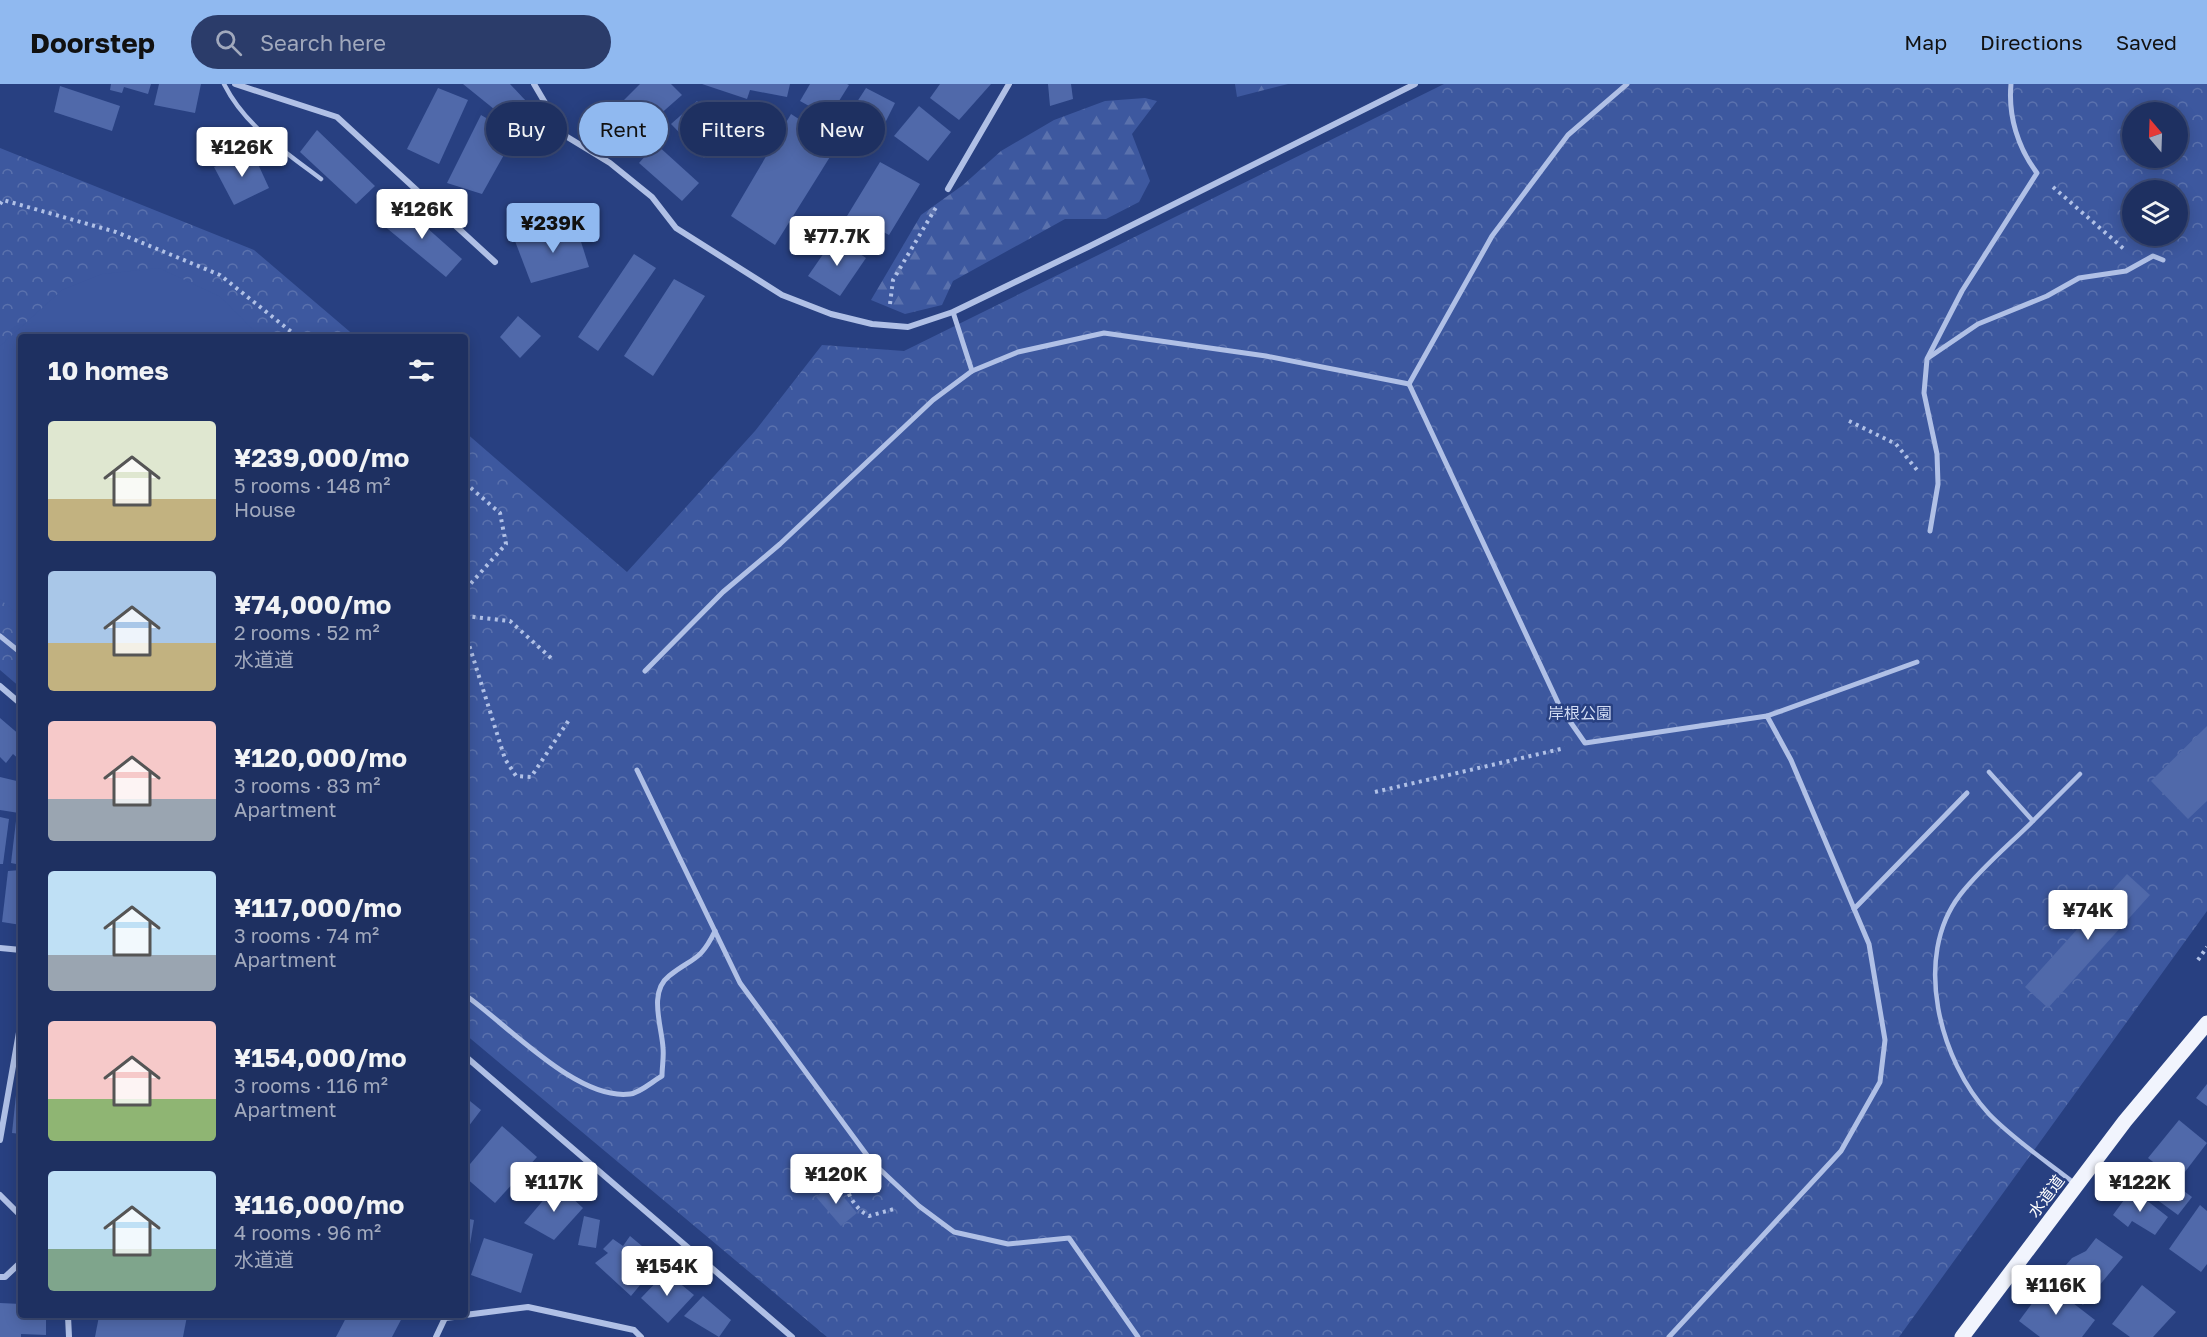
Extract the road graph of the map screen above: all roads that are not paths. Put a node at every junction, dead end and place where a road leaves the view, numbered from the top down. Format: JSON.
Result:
{"nodes":[{"id":1,"x":224,"y":84,"type":"edge"},
{"id":2,"x":235,"y":84,"type":"edge"},
{"id":3,"x":534,"y":84,"type":"edge"},
{"id":4,"x":1009,"y":84,"type":"edge"},
{"id":5,"x":1415,"y":84,"type":"edge"},
{"id":6,"x":1627,"y":84,"type":"edge"},
{"id":7,"x":2012,"y":84,"type":"edge"},
{"id":8,"x":321,"y":179,"type":"dead end"},
{"id":9,"x":948,"y":189,"type":"road end"},
{"id":10,"x":2163,"y":260,"type":"dead end"},
{"id":11,"x":495,"y":262,"type":"dead end"},
{"id":12,"x":953,"y":312,"type":"junction"},
{"id":13,"x":1927,"y":359,"type":"junction"},
{"id":14,"x":972,"y":371,"type":"junction"},
{"id":15,"x":1409,"y":384,"type":"junction"},
{"id":16,"x":1930,"y":531,"type":"dead end"},
{"id":17,"x":0,"y":636,"type":"edge"},
{"id":18,"x":18,"y":651,"type":"edge"},
{"id":19,"x":1917,"y":662,"type":"dead end"},
{"id":20,"x":645,"y":670,"type":"dead end"},
{"id":21,"x":0,"y":686,"type":"edge"},
{"id":22,"x":18,"y":701,"type":"edge"},
{"id":23,"x":1767,"y":716,"type":"junction"},
{"id":24,"x":637,"y":770,"type":"dead end"},
{"id":25,"x":1989,"y":772,"type":"dead end"},
{"id":26,"x":2080,"y":774,"type":"dead end"},
{"id":27,"x":1967,"y":793,"type":"dead end"},
{"id":28,"x":2034,"y":821,"type":"junction"},
{"id":29,"x":1854,"y":909,"type":"junction"},
{"id":30,"x":715,"y":931,"type":"junction"},
{"id":31,"x":0,"y":948,"type":"edge"},
{"id":32,"x":18,"y":950,"type":"edge"},
{"id":33,"x":468,"y":997,"type":"edge"},
{"id":34,"x":2207,"y":1023,"type":"edge"},
{"id":35,"x":18,"y":1038,"type":"edge"},
{"id":36,"x":468,"y":1059,"type":"edge"},
{"id":37,"x":0,"y":1140,"type":"edge"},
{"id":38,"x":2076,"y":1185,"type":"junction"},
{"id":39,"x":0,"y":1195,"type":"edge"},
{"id":40,"x":18,"y":1213,"type":"edge"},
{"id":41,"x":18,"y":1265,"type":"edge"},
{"id":42,"x":0,"y":1277,"type":"edge"},
{"id":43,"x":468,"y":1314,"type":"edge"},
{"id":44,"x":68,"y":1318,"type":"edge"},
{"id":45,"x":444,"y":1318,"type":"edge"},
{"id":46,"x":69,"y":1337,"type":"edge"},
{"id":47,"x":436,"y":1337,"type":"edge"},
{"id":48,"x":642,"y":1337,"type":"edge"},
{"id":49,"x":792,"y":1337,"type":"edge"},
{"id":50,"x":1138,"y":1337,"type":"edge"},
{"id":51,"x":1669,"y":1337,"type":"edge"},
{"id":52,"x":1962,"y":1337,"type":"edge"}],
"edges":[{"from":1,"to":8,"type":"lane"},
{"from":2,"to":11,"type":"street"},
{"from":3,"to":12,"type":"street"},
{"from":4,"to":9,"type":"street"},
{"from":5,"to":12,"type":"street"},
{"from":6,"to":15,"type":"street"},
{"from":7,"to":13,"type":"street"},
{"from":10,"to":13,"type":"street"},
{"from":12,"to":14,"type":"street"},
{"from":13,"to":16,"type":"street"},
{"from":14,"to":15,"type":"street"},
{"from":14,"to":20,"type":"street"},
{"from":15,"to":23,"type":"street"},
{"from":17,"to":18,"type":"street"},
{"from":19,"to":23,"type":"street"},
{"from":21,"to":22,"type":"street"},
{"from":23,"to":29,"type":"street"},
{"from":24,"to":30,"type":"street"},
{"from":25,"to":28,"type":"lane"},
{"from":26,"to":28,"type":"lane"},
{"from":27,"to":29,"type":"street"},
{"from":28,"to":38,"type":"lane"},
{"from":29,"to":51,"type":"street"},
{"from":30,"to":33,"type":"street"},
{"from":30,"to":50,"type":"street"},
{"from":31,"to":32,"type":"street"},
{"from":34,"to":38,"type":"main road","name":"水道道"},
{"from":35,"to":37,"type":"street"},
{"from":36,"to":49,"type":"street"},
{"from":38,"to":52,"type":"main road","name":"水道道"},
{"from":39,"to":40,"type":"street"},
{"from":41,"to":42,"type":"street"},
{"from":43,"to":48,"type":"street"},
{"from":44,"to":46,"type":"street"},
{"from":45,"to":47,"type":"street"}]}
